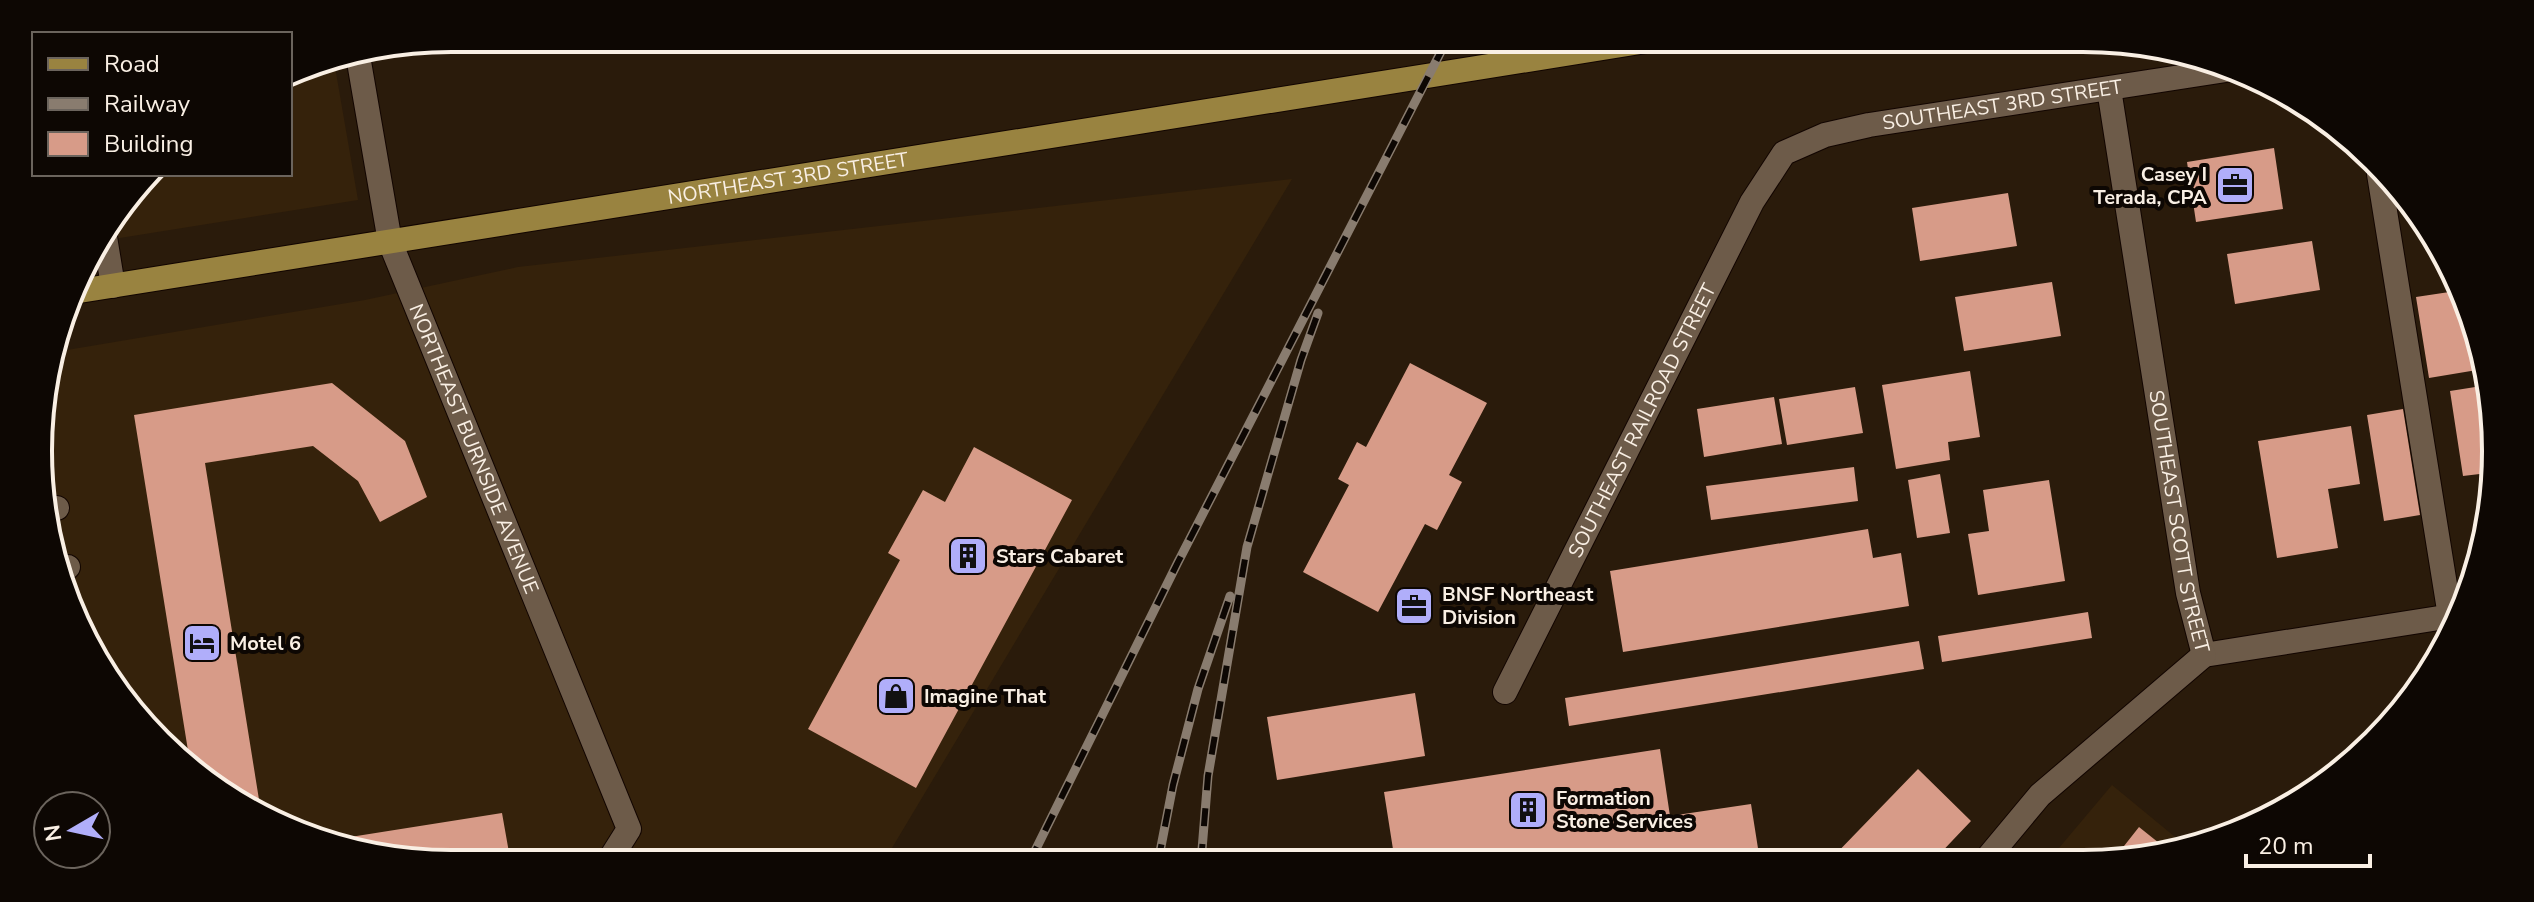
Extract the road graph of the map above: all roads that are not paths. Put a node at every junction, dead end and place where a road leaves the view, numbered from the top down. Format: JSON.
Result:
{"nodes":[{"id":1,"x":1574,"y":52,"type":"edge"},
{"id":2,"x":359,"y":63,"type":"edge"},
{"id":3,"x":2210,"y":73,"type":"edge"},
{"id":4,"x":2109,"y":89,"type":"junction"},
{"id":5,"x":1784,"y":153,"type":"joint"},
{"id":6,"x":2381,"y":186,"type":"edge"},
{"id":7,"x":390,"y":242,"type":"junction"},
{"id":8,"x":107,"y":248,"type":"edge"},
{"id":9,"x":113,"y":286,"type":"junction"},
{"id":10,"x":86,"y":290,"type":"edge"},
{"id":11,"x":2452,"y":604,"type":"edge"},
{"id":12,"x":2446,"y":617,"type":"edge"},
{"id":13,"x":2204,"y":655,"type":"junction"},
{"id":14,"x":1505,"y":692,"type":"dead end"},
{"id":15,"x":616,"y":850,"type":"edge"},
{"id":16,"x":1994,"y":850,"type":"edge"}],
"edges":[{"from":1,"to":7,"type":"main road","name":"NORTHEAST 3RD STREET"},
{"from":2,"to":7,"type":"street","name":"NORTHEAST BURNSIDE AVENUE"},
{"from":3,"to":4,"type":"street","name":"SOUTHEAST 3RD STREET"},
{"from":4,"to":5,"type":"street","name":"SOUTHEAST 3RD STREET"},
{"from":4,"to":13,"type":"street","name":"SOUTHEAST SCOTT STREET"},
{"from":5,"to":14,"type":"street","name":"SOUTHEAST RAILROAD STREET"},
{"from":6,"to":11,"type":"street"},
{"from":7,"to":9,"type":"main road","name":"NORTHEAST 3RD STREET"},
{"from":7,"to":15,"type":"street","name":"NORTHEAST BURNSIDE AVENUE"},
{"from":8,"to":9,"type":"street"},
{"from":9,"to":10,"type":"main road","name":"NORTHEAST 3RD STREET"},
{"from":12,"to":13,"type":"street"},
{"from":13,"to":16,"type":"street","name":"SOUTHEAST SCOTT STREET"}]}
